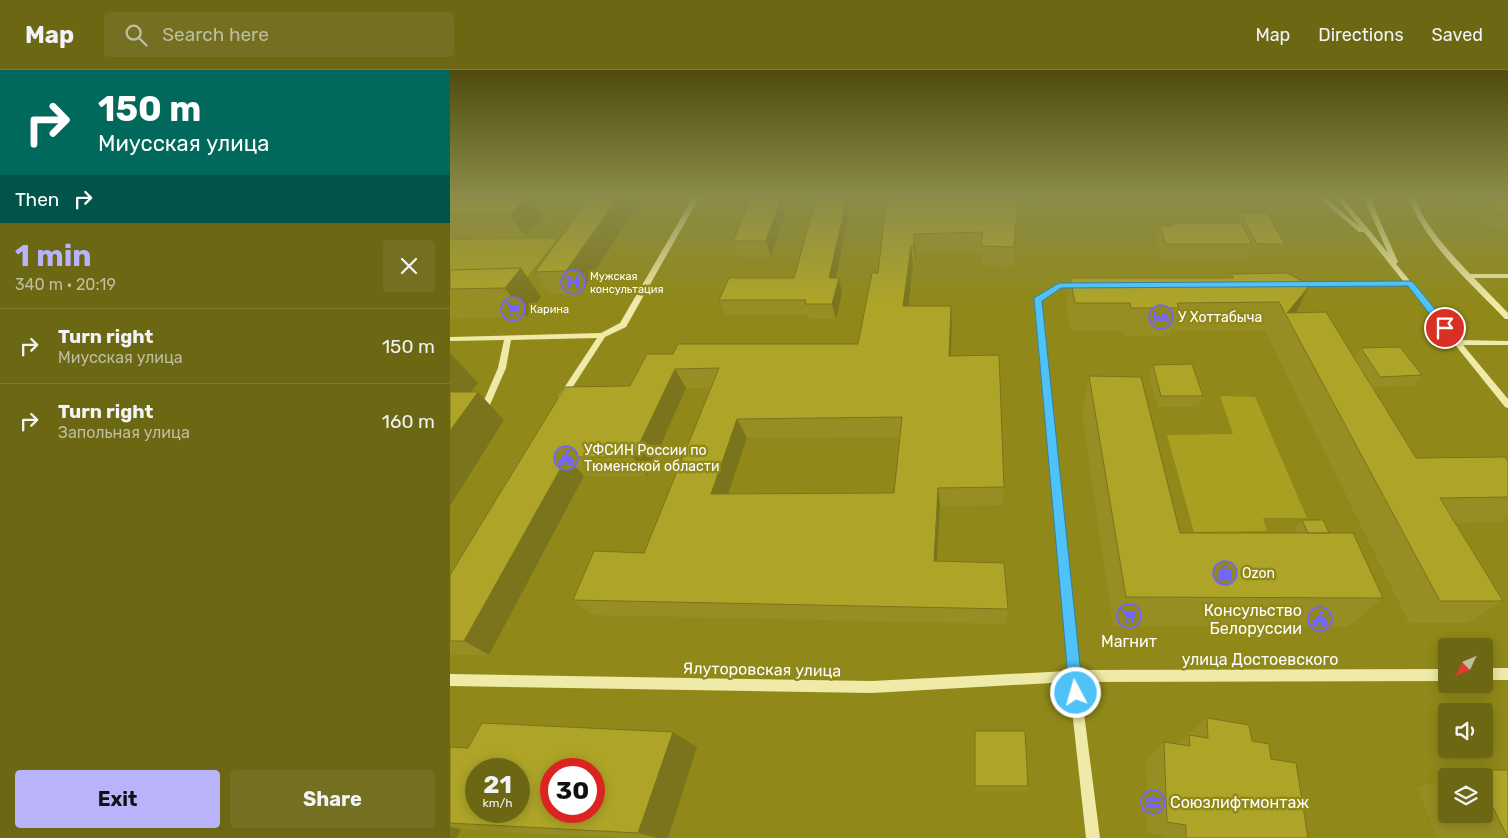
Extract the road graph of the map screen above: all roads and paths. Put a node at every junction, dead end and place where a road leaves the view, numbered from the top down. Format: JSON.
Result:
{"nodes":[{"id":1,"x":676,"y":232,"type":"edge"},
{"id":2,"x":1362,"y":232,"type":"edge"},
{"id":3,"x":1367,"y":232,"type":"edge"},
{"id":4,"x":1383,"y":232,"type":"edge"},
{"id":5,"x":1432,"y":232,"type":"edge"},
{"id":6,"x":1378,"y":245,"type":"junction"},
{"id":7,"x":1398,"y":269,"type":"junction"},
{"id":8,"x":1470,"y":276,"type":"junction"},
{"id":9,"x":1508,"y":276,"type":"edge"},
{"id":10,"x":1290,"y":284,"type":"edge"},
{"id":11,"x":1410,"y":284,"type":"junction"},
{"id":12,"x":1088,"y":285,"type":"edge"},
{"id":13,"x":1508,"y":317,"type":"edge"},
{"id":14,"x":602,"y":335,"type":"junction"},
{"id":15,"x":508,"y":337,"type":"junction"},
{"id":16,"x":450,"y":339,"type":"edge"},
{"id":17,"x":1456,"y":342,"type":"junction"},
{"id":18,"x":1508,"y":343,"type":"edge"},
{"id":19,"x":560,"y":402,"type":"edge"},
{"id":20,"x":1508,"y":405,"type":"edge"},
{"id":21,"x":468,"y":413,"type":"edge"},
{"id":22,"x":1493,"y":674,"type":"edge"},
{"id":23,"x":1508,"y":674,"type":"edge"},
{"id":24,"x":1438,"y":675,"type":"edge"},
{"id":25,"x":1074,"y":676,"type":"junction"},
{"id":26,"x":450,"y":680,"type":"edge"},
{"id":27,"x":1093,"y":838,"type":"edge"}],
"edges":[{"from":1,"to":14,"type":"street"},
{"from":2,"to":6,"type":"street"},
{"from":3,"to":6,"type":"street"},
{"from":4,"to":7,"type":"street"},
{"from":5,"to":8,"type":"street"},
{"from":6,"to":7,"type":"street"},
{"from":7,"to":11,"type":"street"},
{"from":8,"to":9,"type":"street"},
{"from":8,"to":13,"type":"street"},
{"from":10,"to":11,"type":"street"},
{"from":11,"to":17,"type":"street"},
{"from":12,"to":25,"type":"street"},
{"from":14,"to":15,"type":"street"},
{"from":14,"to":19,"type":"street"},
{"from":15,"to":16,"type":"street"},
{"from":15,"to":21,"type":"street"},
{"from":17,"to":18,"type":"street"},
{"from":17,"to":20,"type":"street"},
{"from":22,"to":23,"type":"street"},
{"from":24,"to":25,"type":"street","name":"улица Достоевского"},
{"from":25,"to":26,"type":"street","name":"Ялуторовская улица"},
{"from":25,"to":27,"type":"street"}]}
